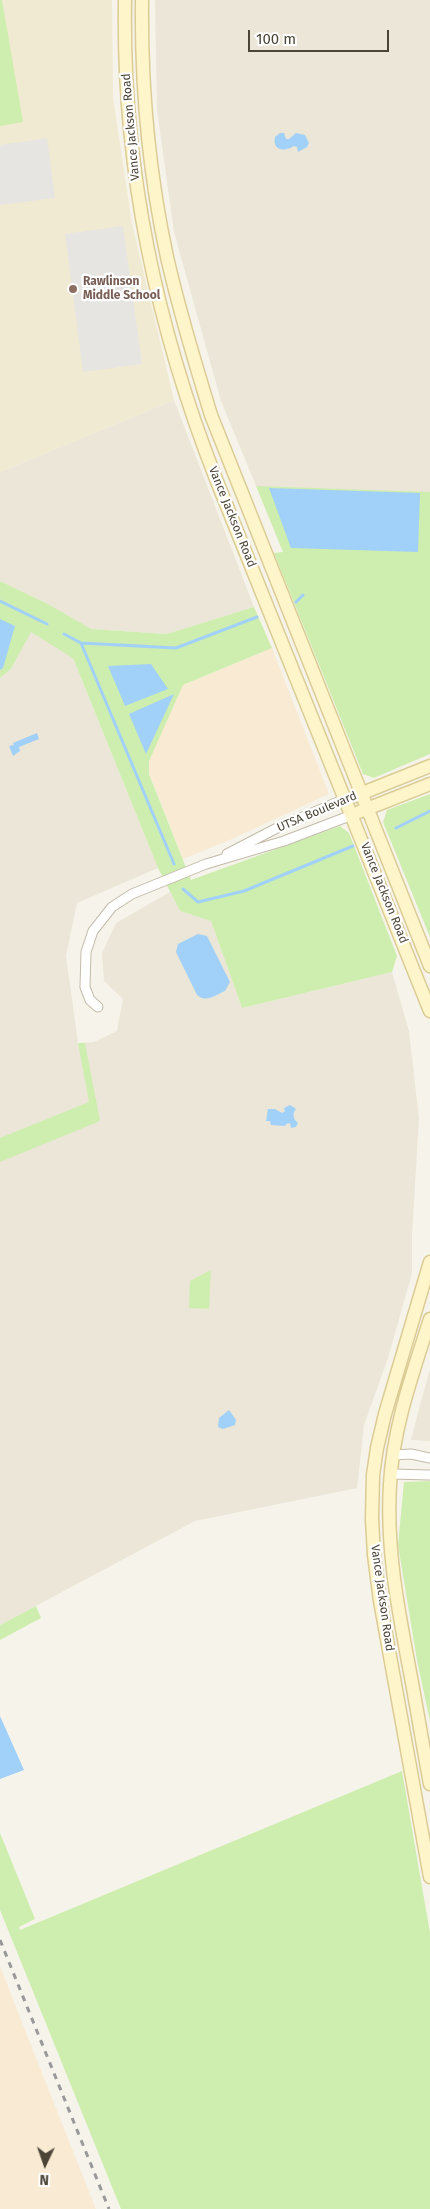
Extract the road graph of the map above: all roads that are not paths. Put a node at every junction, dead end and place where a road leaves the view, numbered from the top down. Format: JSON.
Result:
{"nodes":[{"id":1,"x":125,"y":0,"type":"edge"},
{"id":2,"x":142,"y":0,"type":"edge"},
{"id":3,"x":430,"y":766,"type":"edge"},
{"id":4,"x":430,"y":784,"type":"edge"},
{"id":5,"x":361,"y":793,"type":"junction"},
{"id":6,"x":345,"y":799,"type":"junction"},
{"id":7,"x":367,"y":809,"type":"junction"},
{"id":8,"x":352,"y":815,"type":"junction"},
{"id":9,"x":206,"y":864,"type":"junction"},
{"id":10,"x":430,"y":966,"type":"edge"},
{"id":11,"x":98,"y":1008,"type":"dead end"},
{"id":12,"x":430,"y":1011,"type":"edge"},
{"id":13,"x":430,"y":1262,"type":"edge"},
{"id":14,"x":430,"y":1318,"type":"edge"},
{"id":15,"x":393,"y":1455,"type":"junction"},
{"id":16,"x":430,"y":1458,"type":"edge"},
{"id":17,"x":391,"y":1474,"type":"junction"},
{"id":18,"x":429,"y":1475,"type":"edge"},
{"id":19,"x":430,"y":1784,"type":"edge"},
{"id":20,"x":430,"y":1877,"type":"edge"}],
"edges":[{"from":1,"to":6,"type":"main road","name":"Vance Jackson Road"},
{"from":2,"to":5,"type":"main road","name":"Vance Jackson Road"},
{"from":3,"to":5,"type":"main road","name":"UTSA Boulevard"},
{"from":4,"to":7,"type":"main road","name":"UTSA Boulevard"},
{"from":5,"to":6,"type":"main road","name":"UTSA Boulevard"},
{"from":5,"to":7,"type":"main road","name":"Vance Jackson Road"},
{"from":6,"to":8,"type":"main road","name":"Vance Jackson Road"},
{"from":6,"to":9,"type":"street","name":"UTSA Boulevard"},
{"from":7,"to":8,"type":"main road","name":"UTSA Boulevard"},
{"from":7,"to":10,"type":"main road","name":"Vance Jackson Road"},
{"from":8,"to":9,"type":"street","name":"UTSA Boulevard"},
{"from":8,"to":12,"type":"main road","name":"Vance Jackson Road"},
{"from":9,"to":11,"type":"street","name":"UTSA Boulevard"},
{"from":13,"to":20,"type":"main road","name":"Vance Jackson Road"},
{"from":14,"to":15,"type":"main road","name":"Vance Jackson Road"},
{"from":15,"to":16,"type":"street"},
{"from":15,"to":17,"type":"main road","name":"Vance Jackson Road"},
{"from":16,"to":18,"type":"street"},
{"from":17,"to":18,"type":"street"},
{"from":17,"to":19,"type":"main road","name":"Vance Jackson Road"}]}
